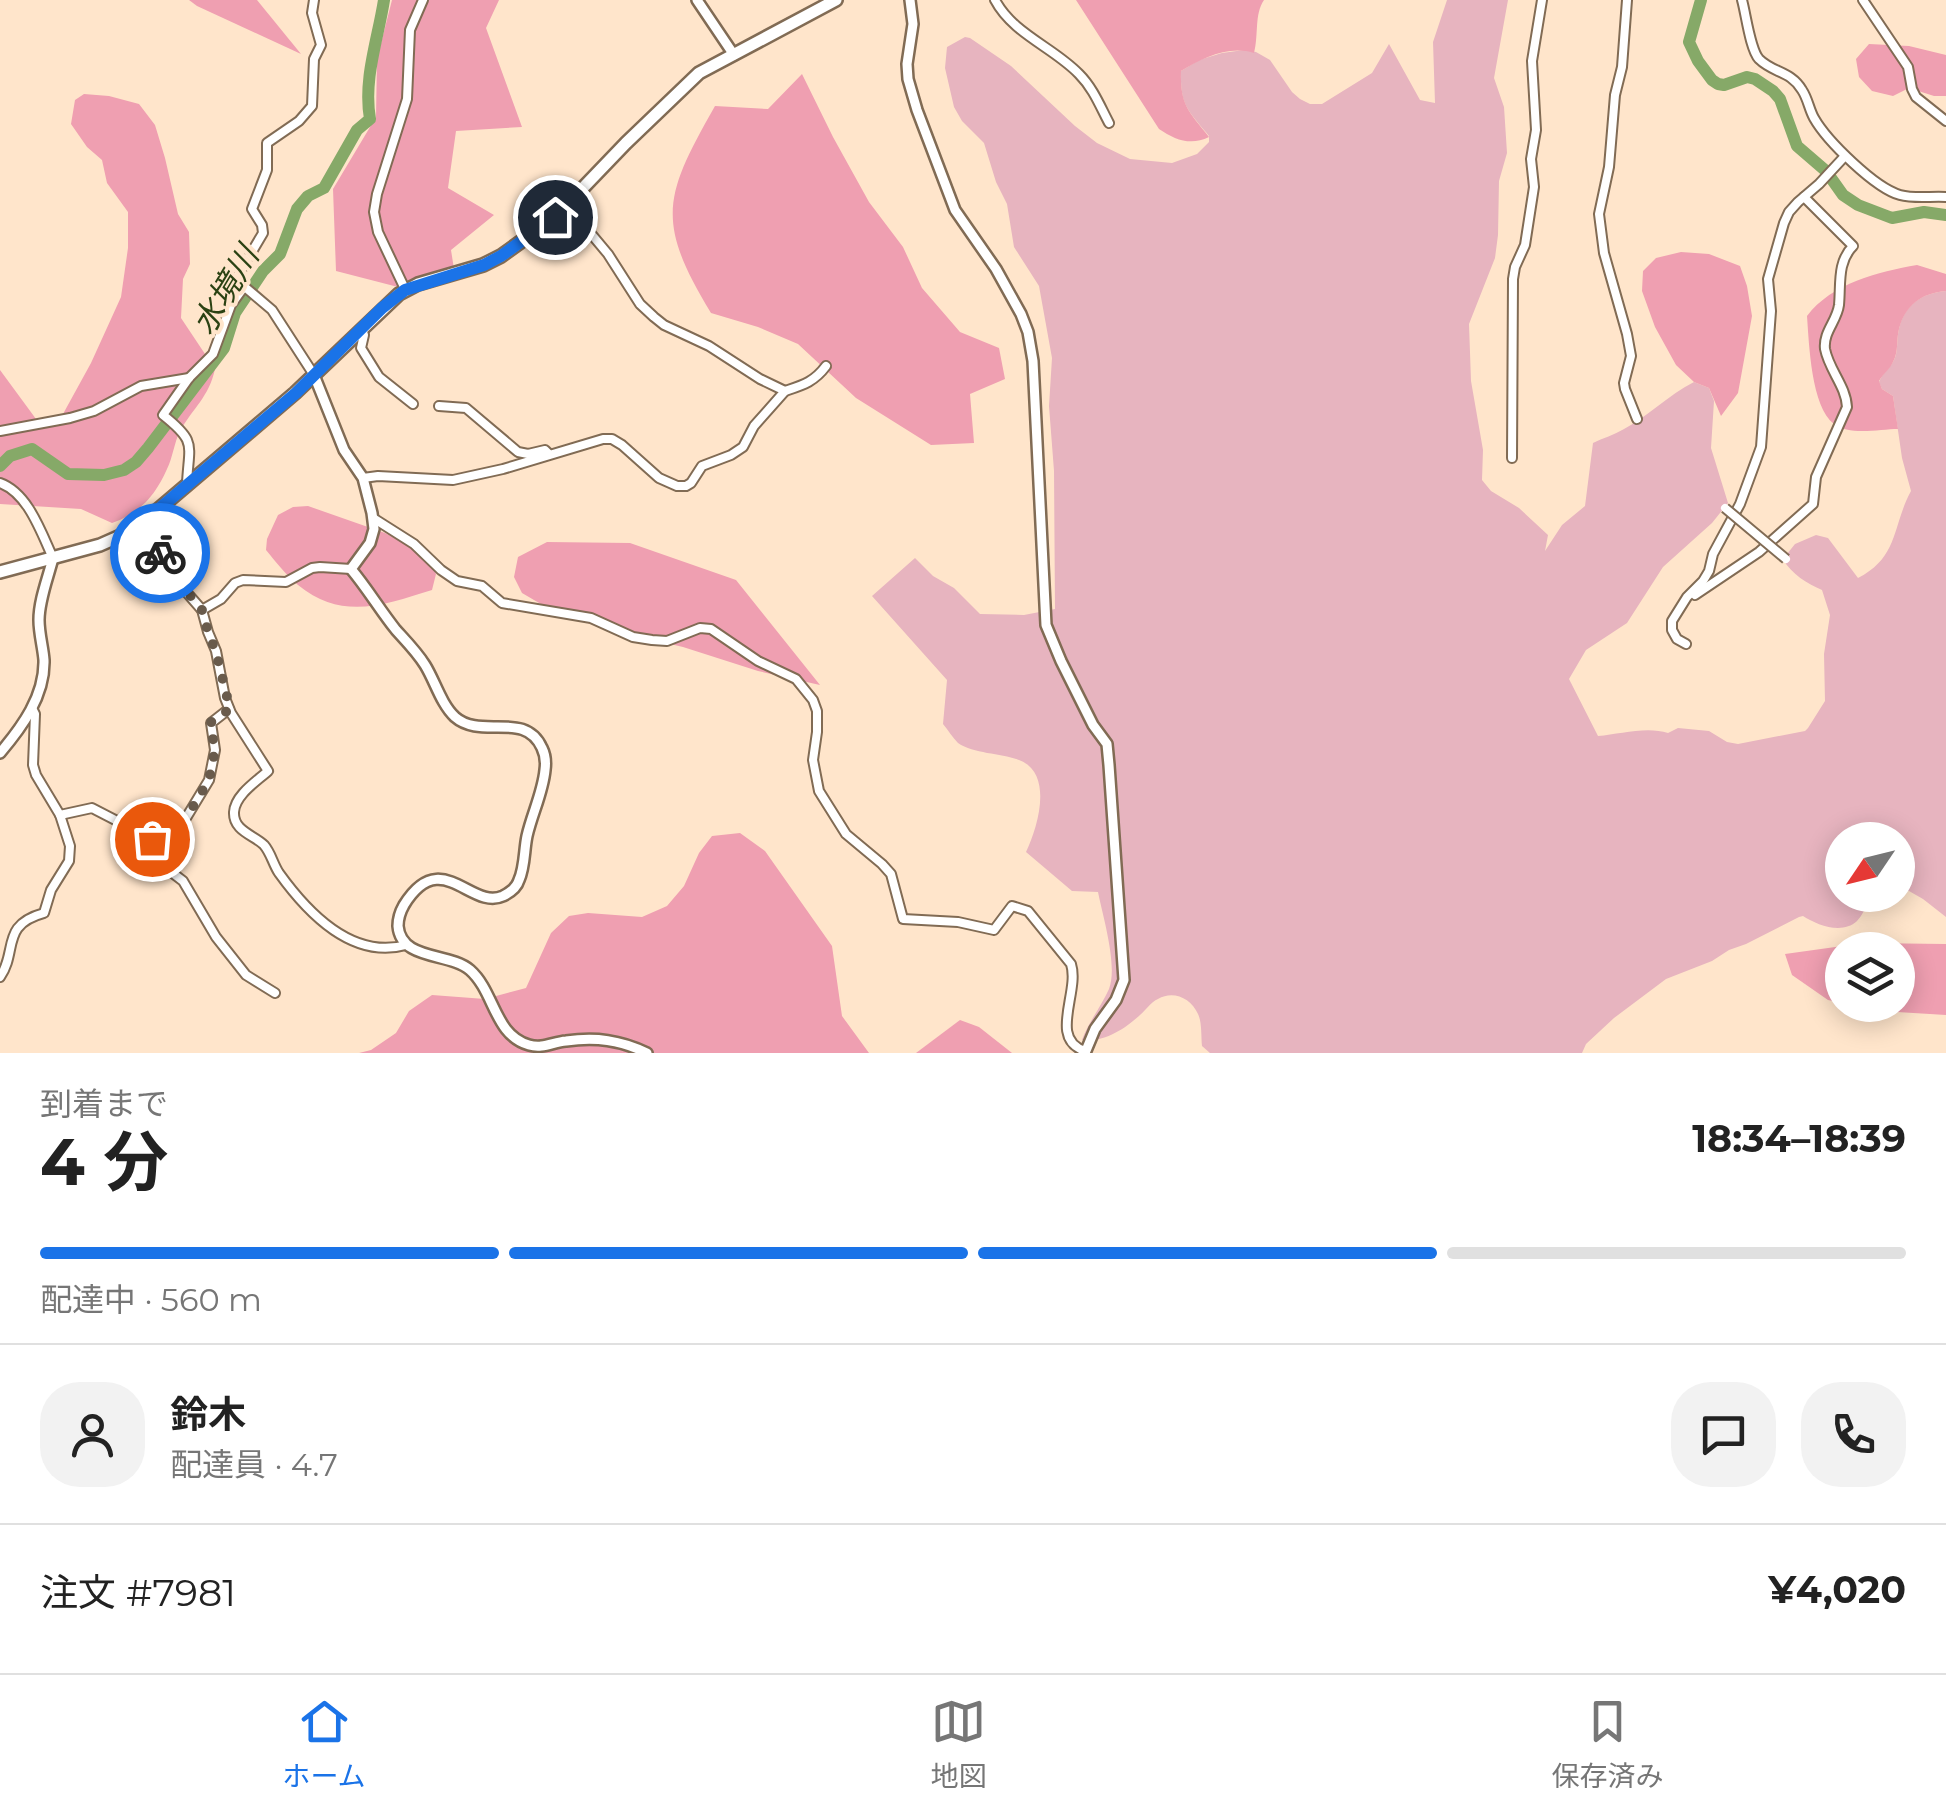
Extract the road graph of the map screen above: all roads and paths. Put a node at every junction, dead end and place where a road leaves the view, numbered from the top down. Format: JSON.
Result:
{"nodes":[{"id":1,"x":314,"y":0,"type":"edge"},
{"id":2,"x":423,"y":0,"type":"edge"},
{"id":3,"x":697,"y":0,"type":"edge"},
{"id":4,"x":836,"y":0,"type":"edge"},
{"id":5,"x":910,"y":0,"type":"edge"},
{"id":6,"x":995,"y":0,"type":"edge"},
{"id":7,"x":1542,"y":0,"type":"edge"},
{"id":8,"x":1627,"y":0,"type":"edge"},
{"id":9,"x":1742,"y":0,"type":"edge"},
{"id":10,"x":1863,"y":0,"type":"edge"},
{"id":11,"x":734,"y":55,"type":"junction"},
{"id":12,"x":1946,"y":121,"type":"edge"},
{"id":13,"x":1108,"y":122,"type":"dead end"},
{"id":14,"x":1845,"y":156,"type":"junction"},
{"id":15,"x":1804,"y":196,"type":"junction"},
{"id":16,"x":1946,"y":196,"type":"edge"},
{"id":17,"x":567,"y":206,"type":"junction"},
{"id":18,"x":244,"y":287,"type":"junction"},
{"id":19,"x":405,"y":290,"type":"junction"},
{"id":20,"x":362,"y":329,"type":"junction"},
{"id":21,"x":826,"y":366,"type":"dead end"},
{"id":22,"x":314,"y":375,"type":"junction"},
{"id":23,"x":188,"y":378,"type":"junction"},
{"id":24,"x":785,"y":392,"type":"junction"},
{"id":25,"x":414,"y":404,"type":"dead end"},
{"id":26,"x":439,"y":406,"type":"dead end"},
{"id":27,"x":1638,"y":418,"type":"dead end"},
{"id":28,"x":0,"y":430,"type":"edge"},
{"id":29,"x":549,"y":454,"type":"junction"},
{"id":30,"x":1512,"y":458,"type":"dead end"},
{"id":31,"x":364,"y":478,"type":"junction"},
{"id":32,"x":0,"y":482,"type":"edge"},
{"id":33,"x":187,"y":483,"type":"junction"},
{"id":34,"x":1725,"y":508,"type":"dead end"},
{"id":35,"x":372,"y":518,"type":"junction"},
{"id":36,"x":134,"y":530,"type":"junction"},
{"id":37,"x":53,"y":558,"type":"junction"},
{"id":38,"x":1786,"y":559,"type":"dead end"},
{"id":39,"x":351,"y":569,"type":"junction"},
{"id":40,"x":0,"y":572,"type":"edge"},
{"id":41,"x":1684,"y":602,"type":"junction"},
{"id":42,"x":202,"y":610,"type":"junction"},
{"id":43,"x":1686,"y":644,"type":"dead end"},
{"id":44,"x":32,"y":708,"type":"junction"},
{"id":45,"x":230,"y":709,"type":"junction"},
{"id":46,"x":0,"y":753,"type":"edge"},
{"id":47,"x":60,"y":815,"type":"junction"},
{"id":48,"x":152,"y":839,"type":"junction"},
{"id":49,"x":406,"y":945,"type":"junction"},
{"id":50,"x":0,"y":977,"type":"edge"},
{"id":51,"x":275,"y":993,"type":"dead end"},
{"id":52,"x":1085,"y":1052,"type":"edge"},
{"id":53,"x":647,"y":1053,"type":"edge"}],
"edges":[{"from":1,"to":18,"type":"street"},
{"from":2,"to":19,"type":"street"},
{"from":3,"to":11,"type":"street"},
{"from":4,"to":11,"type":"main road"},
{"from":5,"to":52,"type":"street"},
{"from":6,"to":13,"type":"street"},
{"from":7,"to":30,"type":"street"},
{"from":8,"to":27,"type":"street"},
{"from":9,"to":14,"type":"street"},
{"from":10,"to":12,"type":"street"},
{"from":11,"to":17,"type":"main road"},
{"from":14,"to":15,"type":"street"},
{"from":14,"to":16,"type":"street"},
{"from":15,"to":41,"type":"street"},
{"from":15,"to":41,"type":"street"},
{"from":17,"to":19,"type":"main road"},
{"from":17,"to":24,"type":"street"},
{"from":18,"to":22,"type":"street"},
{"from":18,"to":23,"type":"street"},
{"from":19,"to":20,"type":"main road"},
{"from":20,"to":22,"type":"main road"},
{"from":20,"to":25,"type":"street"},
{"from":21,"to":24,"type":"street"},
{"from":22,"to":31,"type":"street"},
{"from":22,"to":33,"type":"main road"},
{"from":23,"to":28,"type":"street"},
{"from":23,"to":33,"type":"street"},
{"from":24,"to":29,"type":"street"},
{"from":26,"to":29,"type":"street"},
{"from":29,"to":31,"type":"street"},
{"from":31,"to":35,"type":"street"},
{"from":32,"to":37,"type":"street"},
{"from":33,"to":36,"type":"main road"},
{"from":34,"to":38,"type":"street","bridge":true},
{"from":35,"to":39,"type":"street"},
{"from":35,"to":52,"type":"street"},
{"from":36,"to":37,"type":"main road"},
{"from":36,"to":42,"type":"street"},
{"from":37,"to":40,"type":"main road"},
{"from":37,"to":44,"type":"street"},
{"from":39,"to":42,"type":"street"},
{"from":39,"to":49,"type":"street"},
{"from":41,"to":43,"type":"street"},
{"from":42,"to":45,"type":"street"},
{"from":44,"to":46,"type":"street"},
{"from":44,"to":47,"type":"street"},
{"from":45,"to":48,"type":"street"},
{"from":45,"to":49,"type":"street"},
{"from":47,"to":48,"type":"street"},
{"from":47,"to":50,"type":"street"},
{"from":48,"to":51,"type":"street"},
{"from":49,"to":53,"type":"street"}]}
